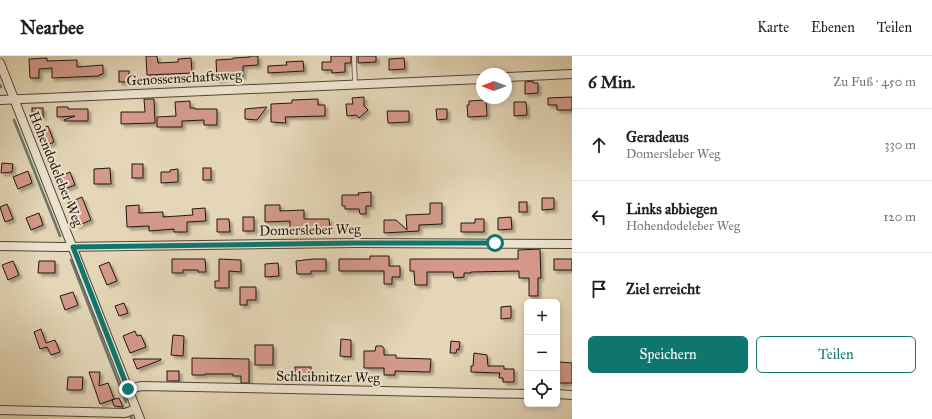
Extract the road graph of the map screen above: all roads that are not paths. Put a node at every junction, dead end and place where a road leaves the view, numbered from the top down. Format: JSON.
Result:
{"nodes":[{"id":1,"x":354,"y":56,"type":"edge"},
{"id":2,"x":0,"y":63,"type":"edge"},
{"id":3,"x":572,"y":74,"type":"edge"},
{"id":4,"x":512,"y":77,"type":"edge"},
{"id":5,"x":476,"y":78,"type":"edge"},
{"id":6,"x":355,"y":84,"type":"junction"},
{"id":7,"x":14,"y":99,"type":"junction"},
{"id":8,"x":0,"y":100,"type":"edge"},
{"id":9,"x":572,"y":244,"type":"edge"},
{"id":10,"x":0,"y":246,"type":"edge"},
{"id":11,"x":73,"y":247,"type":"junction"},
{"id":12,"x":128,"y":389,"type":"junction"},
{"id":13,"x":524,"y":394,"type":"edge"},
{"id":14,"x":560,"y":394,"type":"edge"},
{"id":15,"x":572,"y":395,"type":"edge"},
{"id":16,"x":0,"y":410,"type":"edge"},
{"id":17,"x":136,"y":410,"type":"junction"},
{"id":18,"x":140,"y":419,"type":"edge"}],
"edges":[{"from":1,"to":6,"type":"lane"},
{"from":2,"to":7,"type":"street","name":"Hohendodeleber Weg"},
{"from":3,"to":4,"type":"street"},
{"from":5,"to":6,"type":"street","name":"Genossenschaftsweg"},
{"from":6,"to":7,"type":"street","name":"Genossenschaftsweg"},
{"from":7,"to":8,"type":"street","name":"Genossenschaftsweg"},
{"from":7,"to":11,"type":"street","name":"Hohendodeleber Weg"},
{"from":9,"to":11,"type":"street","name":"Domersleber Weg"},
{"from":10,"to":11,"type":"street","name":"Domersleber Weg"},
{"from":11,"to":12,"type":"street","name":"Hohendodeleber Weg"},
{"from":12,"to":13,"type":"street","name":"Schleibnitzer Weg"},
{"from":12,"to":17,"type":"street","name":"Hohendodeleber Weg"},
{"from":14,"to":15,"type":"street"},
{"from":16,"to":17,"type":"street"},
{"from":17,"to":18,"type":"street","name":"Hohendodeleber Weg"}]}
